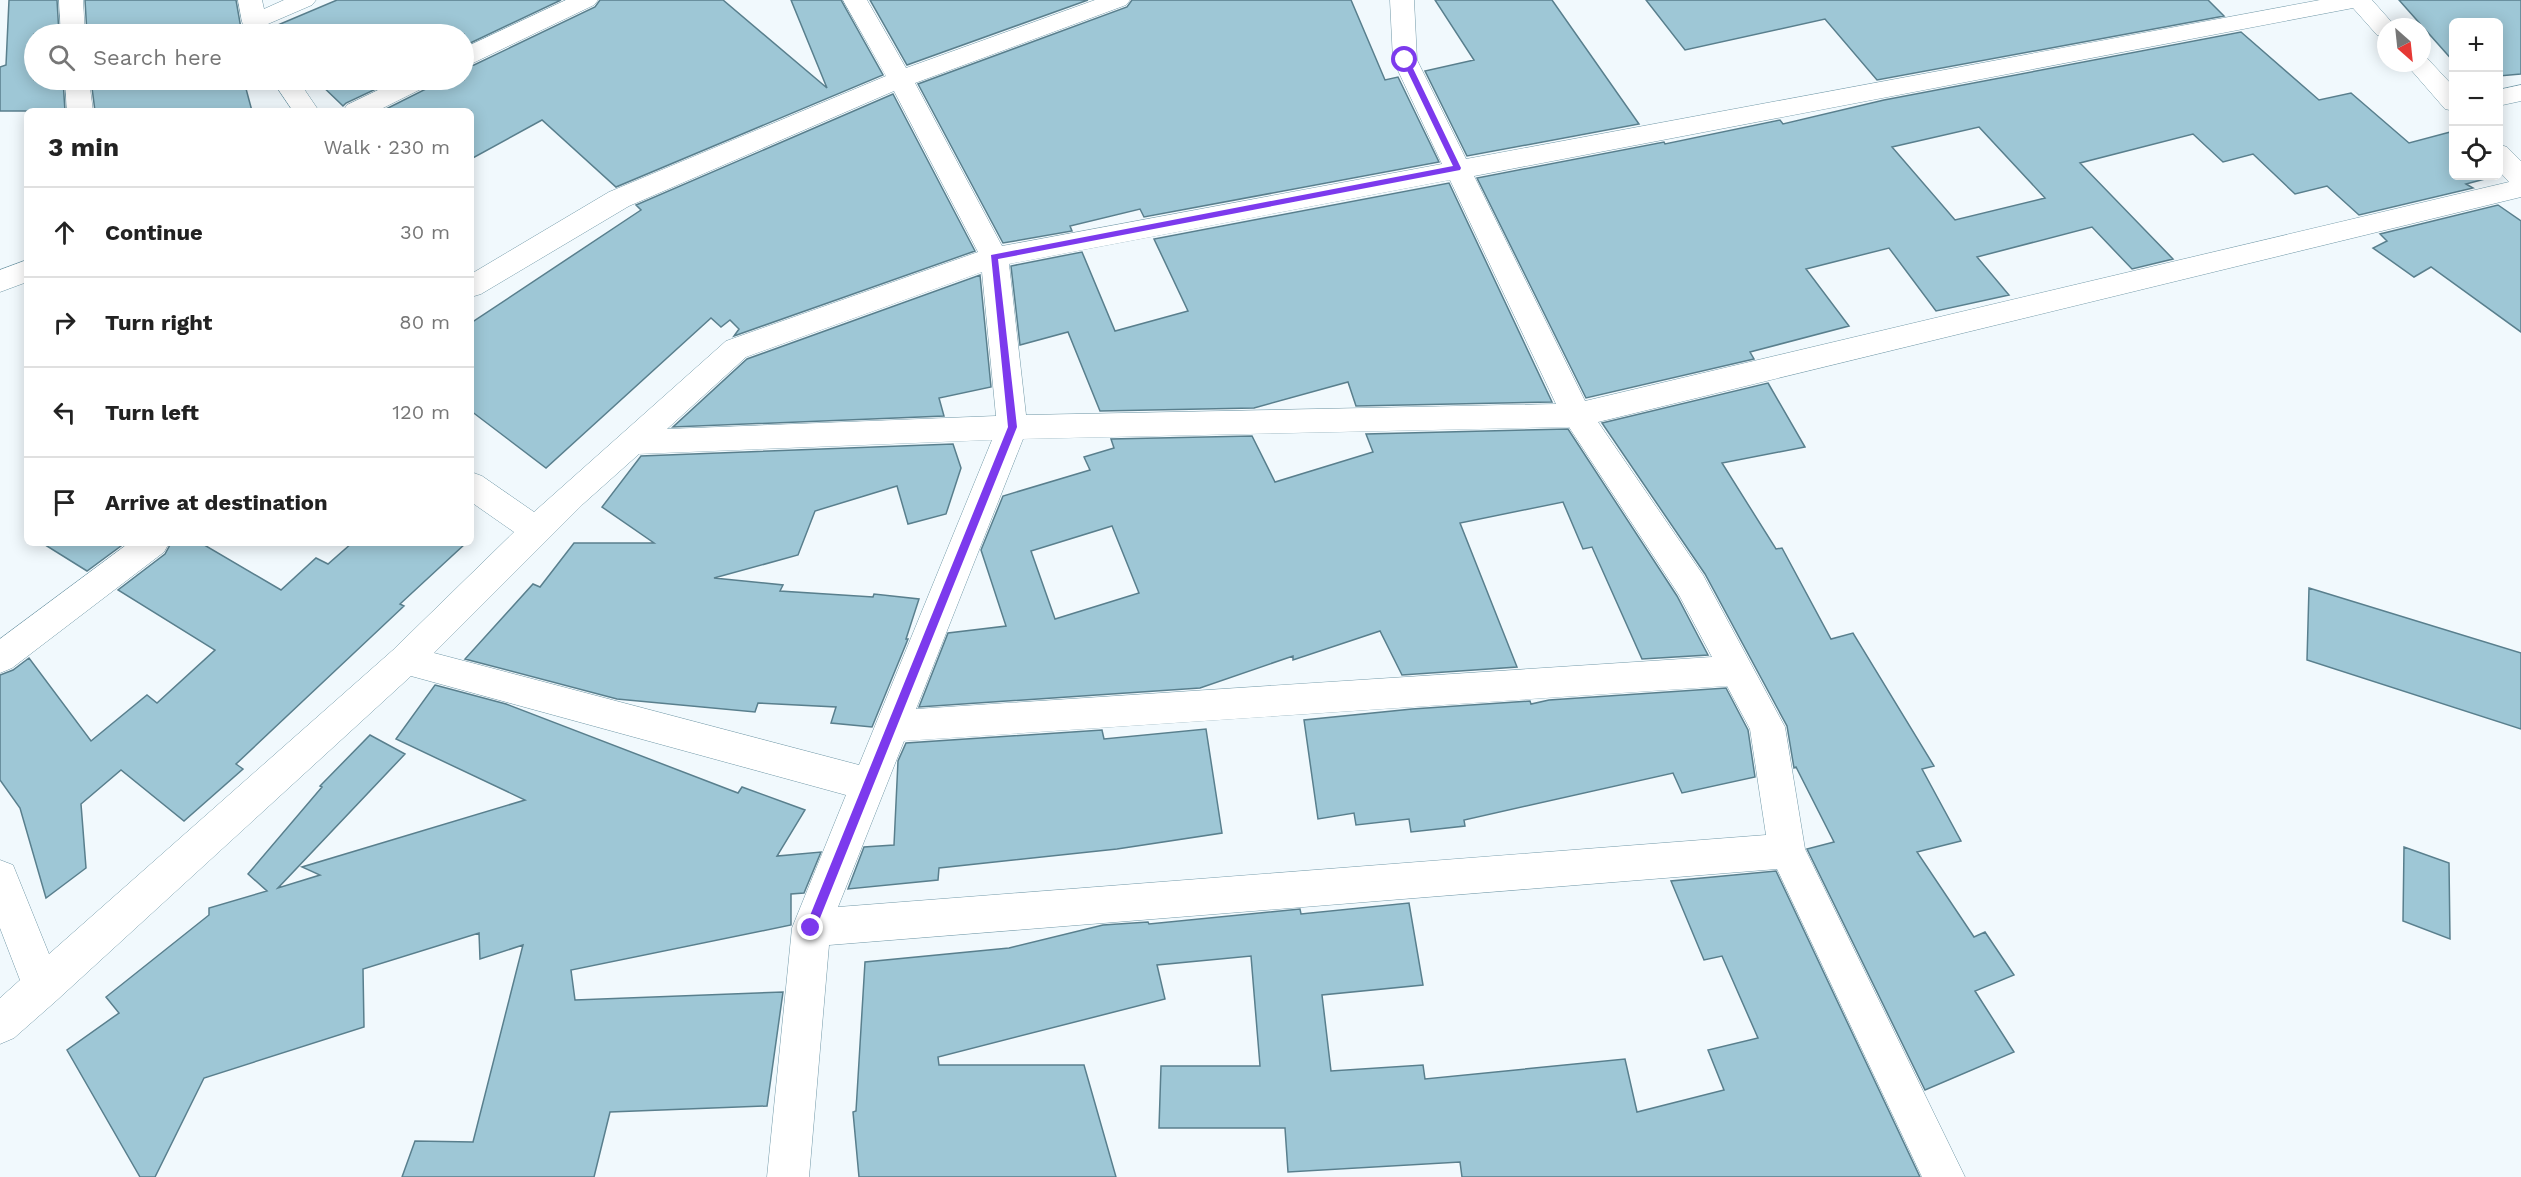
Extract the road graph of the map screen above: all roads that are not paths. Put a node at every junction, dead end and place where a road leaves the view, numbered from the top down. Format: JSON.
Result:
{"nodes":[{"id":1,"x":71,"y":0,"type":"edge"},
{"id":2,"x":304,"y":0,"type":"edge"},
{"id":3,"x":586,"y":0,"type":"edge"},
{"id":4,"x":855,"y":0,"type":"edge"},
{"id":5,"x":1118,"y":0,"type":"edge"},
{"id":6,"x":1401,"y":0,"type":"edge"},
{"id":7,"x":2359,"y":0,"type":"edge"},
{"id":8,"x":254,"y":19,"type":"edge"},
{"id":9,"x":2377,"y":20,"type":"edge"},
{"id":10,"x":73,"y":24,"type":"edge"},
{"id":11,"x":474,"y":52,"type":"edge"},
{"id":12,"x":2425,"y":72,"type":"edge"},
{"id":13,"x":900,"y":79,"type":"junction"},
{"id":14,"x":78,"y":90,"type":"edge"},
{"id":15,"x":292,"y":90,"type":"edge"},
{"id":16,"x":398,"y":90,"type":"edge"},
{"id":17,"x":2521,"y":93,"type":"edge"},
{"id":18,"x":2503,"y":97,"type":"edge"},
{"id":19,"x":2449,"y":98,"type":"edge"},
{"id":20,"x":80,"y":108,"type":"edge"},
{"id":21,"x":304,"y":108,"type":"edge"},
{"id":22,"x":362,"y":108,"type":"edge"},
{"id":23,"x":2503,"y":158,"type":"edge"},
{"id":24,"x":1458,"y":168,"type":"junction"},
{"id":25,"x":2521,"y":178,"type":"edge"},
{"id":26,"x":2521,"y":188,"type":"edge"},
{"id":27,"x":994,"y":257,"type":"junction"},
{"id":28,"x":24,"y":271,"type":"edge"},
{"id":29,"x":0,"y":282,"type":"edge"},
{"id":30,"x":474,"y":285,"type":"edge"},
{"id":31,"x":1577,"y":416,"type":"junction"},
{"id":32,"x":1012,"y":427,"type":"junction"},
{"id":33,"x":631,"y":442,"type":"junction"},
{"id":34,"x":474,"y":487,"type":"edge"},
{"id":35,"x":536,"y":530,"type":"junction"},
{"id":36,"x":149,"y":546,"type":"edge"},
{"id":37,"x":0,"y":658,"type":"edge"},
{"id":38,"x":405,"y":660,"type":"junction"},
{"id":39,"x":1736,"y":670,"type":"junction"},
{"id":40,"x":891,"y":726,"type":"junction"},
{"id":41,"x":868,"y":784,"type":"junction"},
{"id":42,"x":1787,"y":851,"type":"junction"},
{"id":43,"x":0,"y":878,"type":"edge"},
{"id":44,"x":811,"y":928,"type":"junction"},
{"id":45,"x":42,"y":987,"type":"junction"},
{"id":46,"x":0,"y":1024,"type":"edge"},
{"id":47,"x":788,"y":1177,"type":"edge"},
{"id":48,"x":1944,"y":1177,"type":"edge"}],
"edges":[{"from":1,"to":10,"type":"street"},
{"from":2,"to":8,"type":"street"},
{"from":3,"to":11,"type":"street"},
{"from":4,"to":13,"type":"street"},
{"from":5,"to":13,"type":"street"},
{"from":6,"to":24,"type":"street"},
{"from":7,"to":9,"type":"street"},
{"from":7,"to":24,"type":"street"},
{"from":12,"to":19,"type":"street"},
{"from":13,"to":27,"type":"street"},
{"from":13,"to":30,"type":"street"},
{"from":14,"to":20,"type":"street"},
{"from":15,"to":21,"type":"street"},
{"from":16,"to":22,"type":"street"},
{"from":17,"to":18,"type":"street"},
{"from":23,"to":25,"type":"street"},
{"from":24,"to":27,"type":"street"},
{"from":24,"to":31,"type":"street"},
{"from":26,"to":31,"type":"street"},
{"from":27,"to":32,"type":"street"},
{"from":27,"to":33,"type":"street"},
{"from":28,"to":29,"type":"street"},
{"from":31,"to":32,"type":"street"},
{"from":31,"to":39,"type":"street"},
{"from":32,"to":33,"type":"street"},
{"from":32,"to":40,"type":"street"},
{"from":33,"to":35,"type":"street"},
{"from":34,"to":35,"type":"street"},
{"from":35,"to":38,"type":"street"},
{"from":36,"to":37,"type":"street"},
{"from":38,"to":41,"type":"street"},
{"from":38,"to":45,"type":"street"},
{"from":39,"to":40,"type":"street"},
{"from":39,"to":42,"type":"street"},
{"from":40,"to":41,"type":"street"},
{"from":41,"to":44,"type":"street"},
{"from":42,"to":44,"type":"street"},
{"from":42,"to":48,"type":"street"},
{"from":43,"to":45,"type":"street"},
{"from":44,"to":47,"type":"street"},
{"from":45,"to":46,"type":"street"}]}
